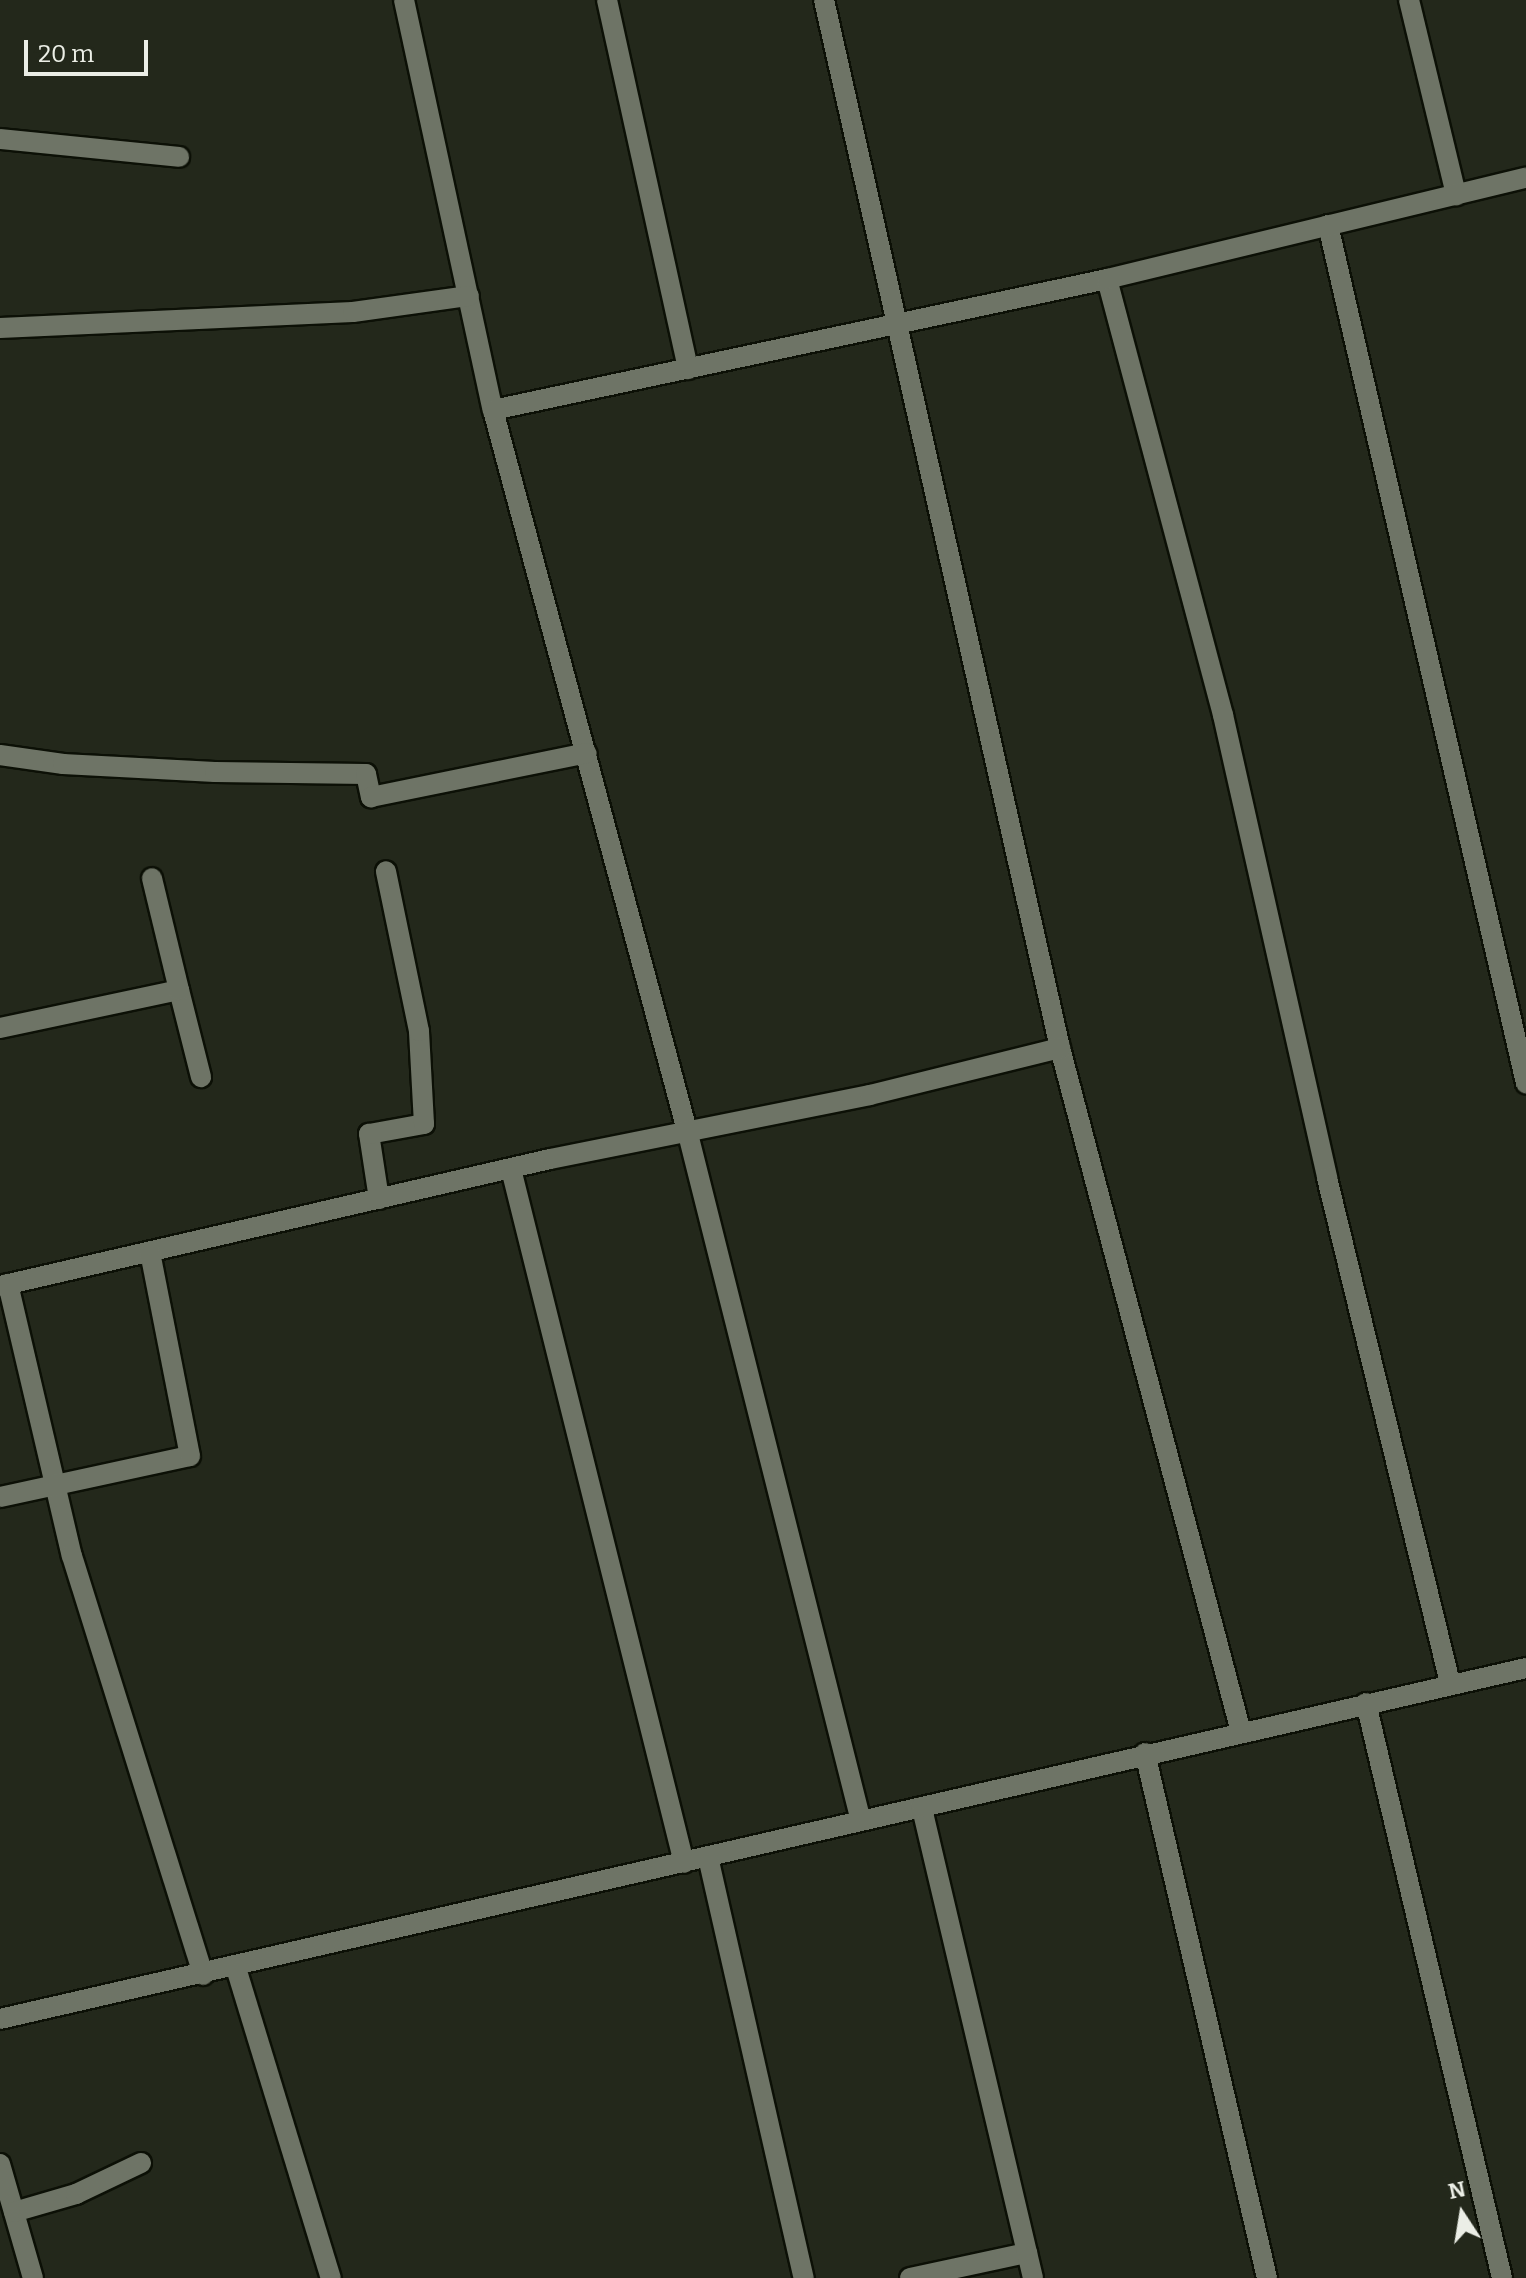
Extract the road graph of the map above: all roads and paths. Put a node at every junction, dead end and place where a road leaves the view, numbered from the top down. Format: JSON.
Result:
{"nodes":[{"id":1,"x":404,"y":0,"type":"edge"},
{"id":2,"x":607,"y":0,"type":"edge"},
{"id":3,"x":824,"y":0,"type":"edge"},
{"id":4,"x":1409,"y":0,"type":"edge"},
{"id":5,"x":0,"y":139,"type":"edge"},
{"id":6,"x":179,"y":157,"type":"dead end"},
{"id":7,"x":1526,"y":178,"type":"edge"},
{"id":8,"x":1456,"y":195,"type":"junction"},
{"id":9,"x":1328,"y":225,"type":"junction"},
{"id":10,"x":1107,"y":279,"type":"junction"},
{"id":11,"x":469,"y":296,"type":"junction"},
{"id":12,"x":897,"y":320,"type":"junction"},
{"id":13,"x":0,"y":328,"type":"edge"},
{"id":14,"x":688,"y":369,"type":"junction"},
{"id":15,"x":493,"y":410,"type":"junction"},
{"id":16,"x":587,"y":753,"type":"junction"},
{"id":17,"x":0,"y":755,"type":"edge"},
{"id":18,"x":386,"y":871,"type":"dead end"},
{"id":19,"x":152,"y":878,"type":"dead end"},
{"id":20,"x":179,"y":990,"type":"junction"},
{"id":21,"x":0,"y":1028,"type":"edge"},
{"id":22,"x":1060,"y":1048,"type":"junction"},
{"id":23,"x":201,"y":1077,"type":"dead end"},
{"id":24,"x":1526,"y":1083,"type":"edge"},
{"id":25,"x":688,"y":1134,"type":"junction"},
{"id":26,"x":511,"y":1169,"type":"junction"},
{"id":27,"x":379,"y":1199,"type":"junction"},
{"id":28,"x":150,"y":1252,"type":"junction"},
{"id":29,"x":4,"y":1285,"type":"edge"},
{"id":30,"x":55,"y":1485,"type":"junction"},
{"id":31,"x":0,"y":1497,"type":"edge"},
{"id":32,"x":1526,"y":1668,"type":"edge"},
{"id":33,"x":1450,"y":1683,"type":"junction"},
{"id":34,"x":1366,"y":1703,"type":"junction"},
{"id":35,"x":1241,"y":1732,"type":"junction"},
{"id":36,"x":1145,"y":1753,"type":"junction"},
{"id":37,"x":922,"y":1807,"type":"junction"},
{"id":38,"x":861,"y":1821,"type":"junction"},
{"id":39,"x":708,"y":1857,"type":"junction"},
{"id":40,"x":684,"y":1863,"type":"junction"},
{"id":41,"x":236,"y":1968,"type":"junction"},
{"id":42,"x":203,"y":1975,"type":"junction"},
{"id":43,"x":0,"y":2019,"type":"edge"},
{"id":44,"x":141,"y":2163,"type":"dead end"},
{"id":45,"x":0,"y":2164,"type":"edge"},
{"id":46,"x":14,"y":2212,"type":"junction"},
{"id":47,"x":1027,"y":2253,"type":"junction"},
{"id":48,"x":33,"y":2278,"type":"edge"},
{"id":49,"x":331,"y":2278,"type":"edge"},
{"id":50,"x":804,"y":2278,"type":"edge"},
{"id":51,"x":910,"y":2278,"type":"edge"},
{"id":52,"x":1033,"y":2278,"type":"edge"},
{"id":53,"x":1267,"y":2278,"type":"edge"},
{"id":54,"x":1502,"y":2278,"type":"edge"}],
"edges":[{"from":1,"to":11,"type":"street"},
{"from":2,"to":14,"type":"street"},
{"from":3,"to":12,"type":"street"},
{"from":4,"to":8,"type":"street"},
{"from":5,"to":6,"type":"street"},
{"from":7,"to":8,"type":"street"},
{"from":8,"to":9,"type":"street"},
{"from":9,"to":10,"type":"street"},
{"from":9,"to":24,"type":"street"},
{"from":10,"to":12,"type":"street"},
{"from":10,"to":33,"type":"street"},
{"from":11,"to":13,"type":"street"},
{"from":11,"to":15,"type":"street"},
{"from":12,"to":14,"type":"street"},
{"from":12,"to":22,"type":"street"},
{"from":14,"to":15,"type":"street"},
{"from":15,"to":16,"type":"street"},
{"from":16,"to":17,"type":"street"},
{"from":16,"to":25,"type":"street"},
{"from":18,"to":27,"type":"street"},
{"from":19,"to":20,"type":"street"},
{"from":20,"to":21,"type":"street"},
{"from":20,"to":23,"type":"street"},
{"from":22,"to":25,"type":"street"},
{"from":22,"to":35,"type":"street"},
{"from":25,"to":26,"type":"street"},
{"from":25,"to":38,"type":"street"},
{"from":26,"to":27,"type":"street"},
{"from":26,"to":40,"type":"street"},
{"from":27,"to":28,"type":"street"},
{"from":28,"to":29,"type":"street"},
{"from":28,"to":30,"type":"street"},
{"from":29,"to":30,"type":"street"},
{"from":30,"to":31,"type":"street"},
{"from":30,"to":42,"type":"street"},
{"from":32,"to":33,"type":"street"},
{"from":33,"to":34,"type":"street"},
{"from":34,"to":35,"type":"street"},
{"from":34,"to":54,"type":"street"},
{"from":35,"to":36,"type":"street"},
{"from":36,"to":37,"type":"street"},
{"from":36,"to":53,"type":"street"},
{"from":37,"to":38,"type":"street"},
{"from":37,"to":47,"type":"street"},
{"from":38,"to":39,"type":"street"},
{"from":39,"to":40,"type":"street"},
{"from":39,"to":50,"type":"street"},
{"from":40,"to":41,"type":"street"},
{"from":41,"to":42,"type":"street"},
{"from":41,"to":49,"type":"street"},
{"from":42,"to":43,"type":"street"},
{"from":44,"to":46,"type":"street"},
{"from":45,"to":46,"type":"street"},
{"from":46,"to":48,"type":"street"},
{"from":47,"to":51,"type":"street"},
{"from":47,"to":52,"type":"street"}]}
